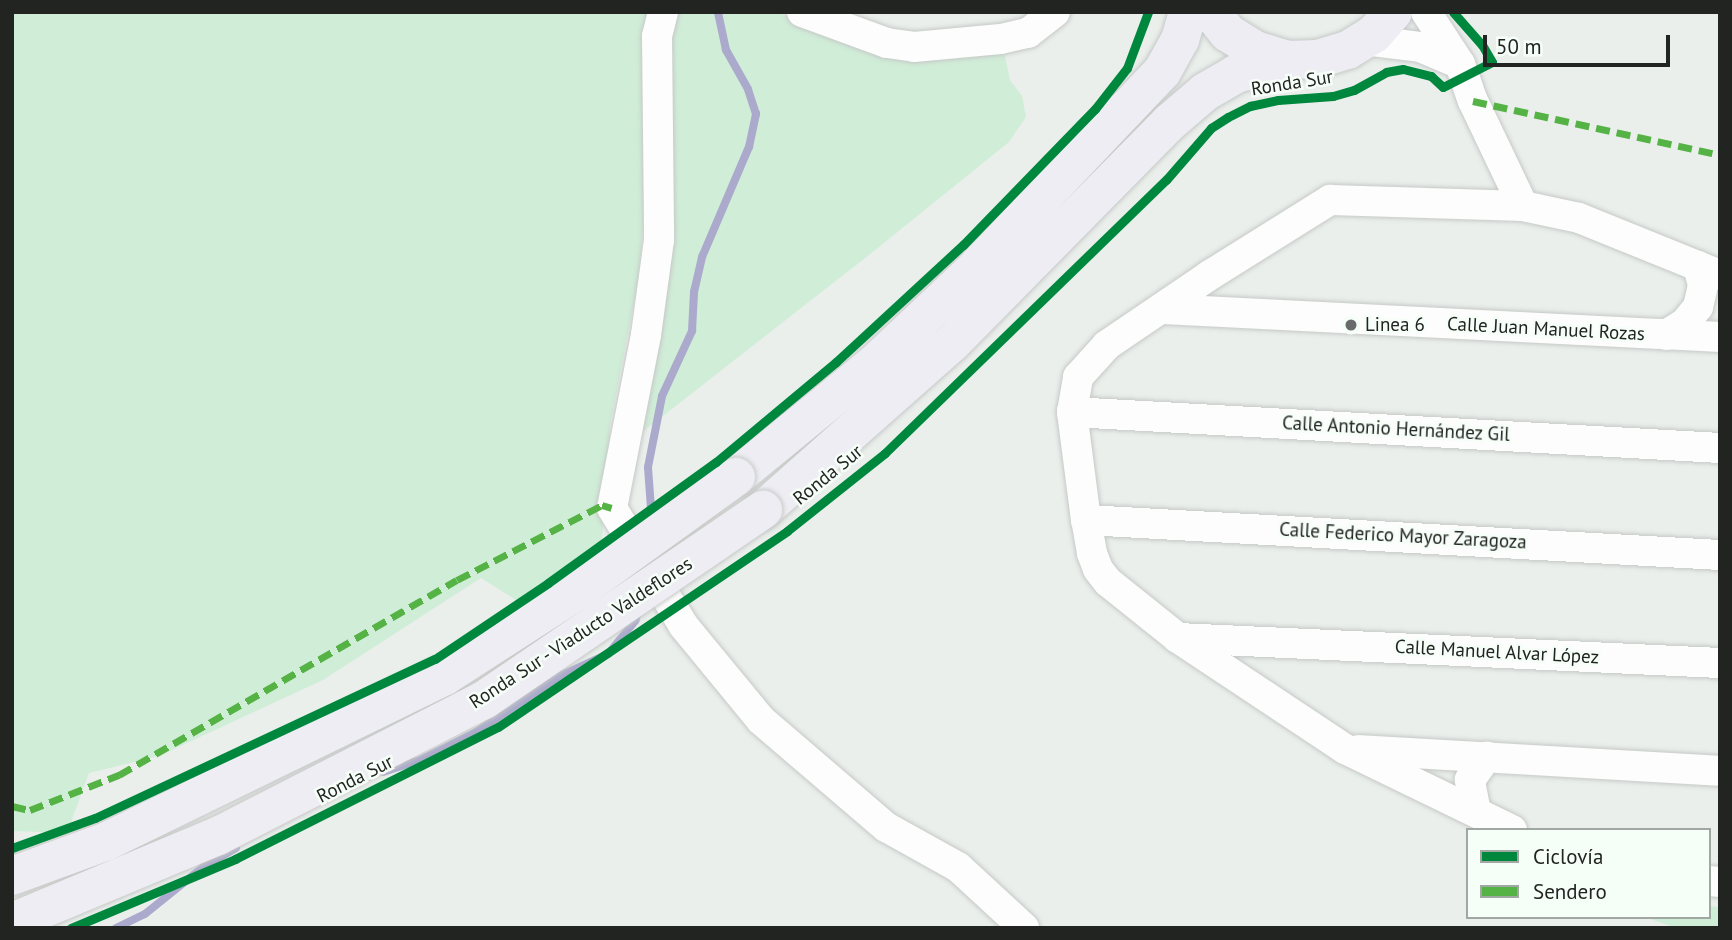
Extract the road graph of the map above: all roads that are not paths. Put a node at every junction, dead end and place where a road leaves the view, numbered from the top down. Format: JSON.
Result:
{"nodes":[{"id":1,"x":663,"y":12,"type":"edge"},
{"id":2,"x":802,"y":12,"type":"edge"},
{"id":3,"x":1055,"y":12,"type":"edge"},
{"id":4,"x":1188,"y":12,"type":"edge"},
{"id":5,"x":1211,"y":12,"type":"edge"},
{"id":6,"x":1393,"y":12,"type":"edge"},
{"id":7,"x":1426,"y":12,"type":"edge"},
{"id":8,"x":1364,"y":40,"type":"junction"},
{"id":9,"x":1287,"y":60,"type":"junction"},
{"id":10,"x":1460,"y":64,"type":"junction"},
{"id":11,"x":1523,"y":206,"type":"junction"},
{"id":12,"x":1228,"y":263,"type":"junction"},
{"id":13,"x":1709,"y":270,"type":"edge"},
{"id":14,"x":1720,"y":288,"type":"edge"},
{"id":15,"x":1163,"y":309,"type":"junction"},
{"id":16,"x":1241,"y":312,"type":"junction"},
{"id":17,"x":1665,"y":335,"type":"junction"},
{"id":18,"x":1720,"y":337,"type":"edge"},
{"id":19,"x":1072,"y":412,"type":"junction"},
{"id":20,"x":1720,"y":448,"type":"edge"},
{"id":21,"x":763,"y":510,"type":"joint"},
{"id":22,"x":1086,"y":520,"type":"junction"},
{"id":23,"x":1720,"y":555,"type":"edge"},
{"id":24,"x":1178,"y":638,"type":"junction"},
{"id":25,"x":1275,"y":641,"type":"junction"},
{"id":26,"x":1720,"y":663,"type":"edge"},
{"id":27,"x":1261,"y":694,"type":"junction"},
{"id":28,"x":1345,"y":749,"type":"junction"},
{"id":29,"x":1487,"y":757,"type":"junction"},
{"id":30,"x":1720,"y":771,"type":"edge"},
{"id":31,"x":1476,"y":813,"type":"junction"},
{"id":32,"x":1508,"y":828,"type":"edge"},
{"id":33,"x":12,"y":876,"type":"edge"},
{"id":34,"x":12,"y":922,"type":"edge"},
{"id":35,"x":1024,"y":928,"type":"edge"}],
"edges":[{"from":1,"to":35,"type":"street"},
{"from":2,"to":3,"type":"street"},
{"from":4,"to":33,"type":"highway","name":"Ronda Sur - Viaducto Valdeflores","bridge":true},
{"from":5,"to":9,"type":"highway"},
{"from":6,"to":8,"type":"highway"},
{"from":7,"to":10,"type":"street"},
{"from":8,"to":9,"type":"highway"},
{"from":8,"to":10,"type":"street"},
{"from":9,"to":21,"type":"highway","name":"Ronda Sur"},
{"from":10,"to":11,"type":"street"},
{"from":11,"to":12,"type":"street"},
{"from":11,"to":13,"type":"street"},
{"from":12,"to":15,"type":"street"},
{"from":12,"to":16,"type":"street"},
{"from":13,"to":14,"type":"street"},
{"from":13,"to":17,"type":"street"},
{"from":15,"to":16,"type":"street","name":"Calle Juan Manuel Rozas"},
{"from":15,"to":19,"type":"street"},
{"from":16,"to":17,"type":"street","name":"Calle Juan Manuel Rozas"},
{"from":17,"to":18,"type":"street","name":"Calle Juan Manuel Rozas"},
{"from":19,"to":20,"type":"street","name":"Calle Antonio Hernández Gil"},
{"from":19,"to":22,"type":"street"},
{"from":21,"to":34,"type":"highway","name":"Ronda Sur - Viaducto Valdeflores","bridge":true},
{"from":22,"to":23,"type":"street","name":"Calle Federico Mayor Zaragoza"},
{"from":22,"to":24,"type":"street"},
{"from":24,"to":25,"type":"street","name":"Calle Manuel Alvar López"},
{"from":24,"to":27,"type":"street"},
{"from":25,"to":26,"type":"street","name":"Calle Manuel Alvar López"},
{"from":25,"to":27,"type":"street"},
{"from":27,"to":28,"type":"street"},
{"from":28,"to":29,"type":"street"},
{"from":28,"to":31,"type":"street"},
{"from":29,"to":30,"type":"street"},
{"from":29,"to":31,"type":"street"},
{"from":31,"to":32,"type":"street"}]}
